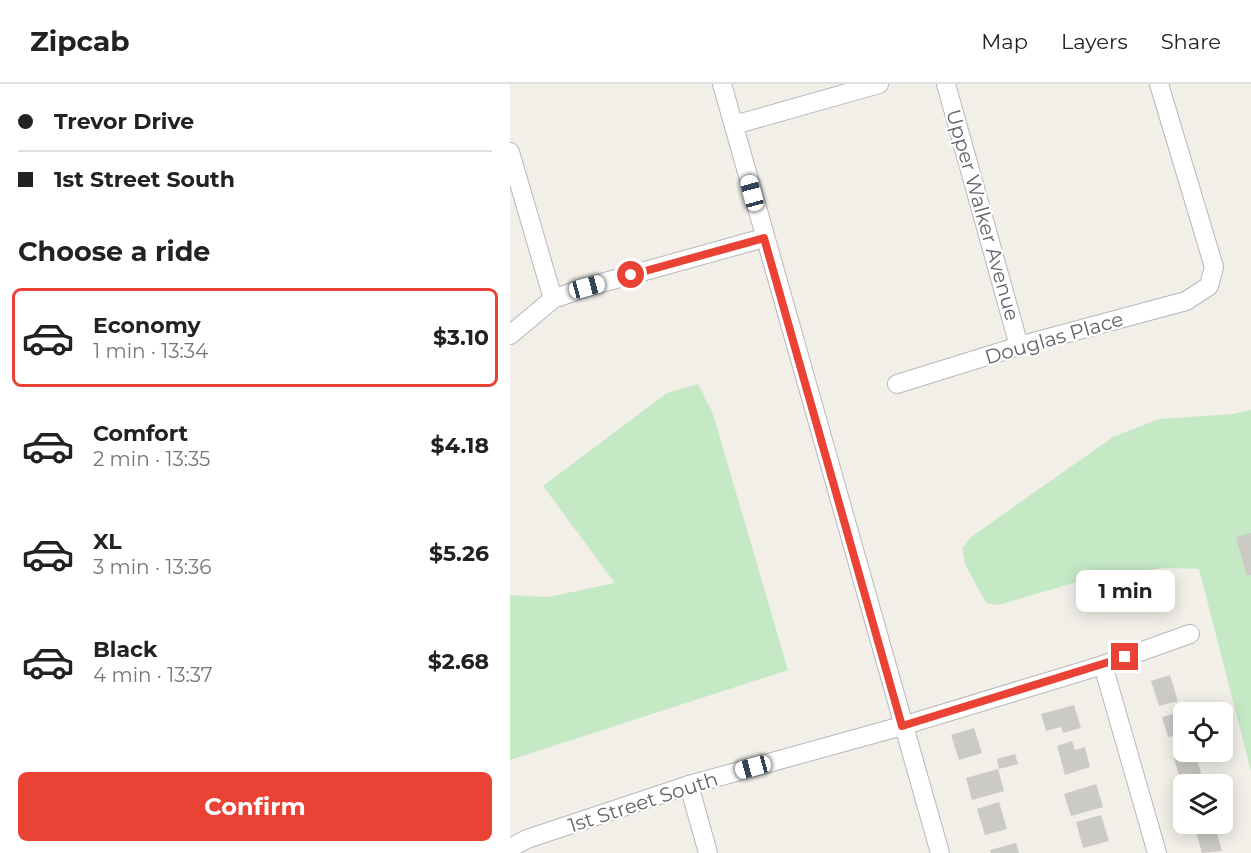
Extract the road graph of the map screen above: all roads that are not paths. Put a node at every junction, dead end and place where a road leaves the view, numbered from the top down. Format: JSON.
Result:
{"nodes":[{"id":1,"x":722,"y":84,"type":"edge"},
{"id":2,"x":879,"y":84,"type":"edge"},
{"id":3,"x":946,"y":84,"type":"edge"},
{"id":4,"x":1159,"y":84,"type":"edge"},
{"id":5,"x":734,"y":125,"type":"junction"},
{"id":6,"x":510,"y":152,"type":"edge"},
{"id":7,"x":764,"y":238,"type":"junction"},
{"id":8,"x":553,"y":299,"type":"junction"},
{"id":9,"x":510,"y":335,"type":"edge"},
{"id":10,"x":1019,"y":346,"type":"junction"},
{"id":11,"x":897,"y":384,"type":"dead end"},
{"id":12,"x":1190,"y":634,"type":"dead end"},
{"id":13,"x":1103,"y":665,"type":"junction"},
{"id":14,"x":902,"y":726,"type":"junction"},
{"id":15,"x":689,"y":785,"type":"junction"},
{"id":16,"x":510,"y":848,"type":"edge"},
{"id":17,"x":708,"y":853,"type":"edge"},
{"id":18,"x":940,"y":853,"type":"edge"},
{"id":19,"x":1157,"y":853,"type":"edge"}],
"edges":[{"from":1,"to":5,"type":"street"},
{"from":2,"to":5,"type":"street"},
{"from":3,"to":10,"type":"street","name":"Upper Walker Avenue"},
{"from":4,"to":10,"type":"street","name":"Douglas Place"},
{"from":5,"to":7,"type":"street"},
{"from":6,"to":8,"type":"street"},
{"from":7,"to":8,"type":"street"},
{"from":7,"to":14,"type":"street"},
{"from":8,"to":9,"type":"street"},
{"from":10,"to":11,"type":"street","name":"Douglas Place"},
{"from":12,"to":13,"type":"street","name":"1st Street South"},
{"from":13,"to":14,"type":"street","name":"1st Street South"},
{"from":13,"to":19,"type":"street"},
{"from":14,"to":15,"type":"street","name":"1st Street South"},
{"from":14,"to":18,"type":"street"},
{"from":15,"to":16,"type":"street","name":"1st Street South"},
{"from":15,"to":17,"type":"street"}]}
